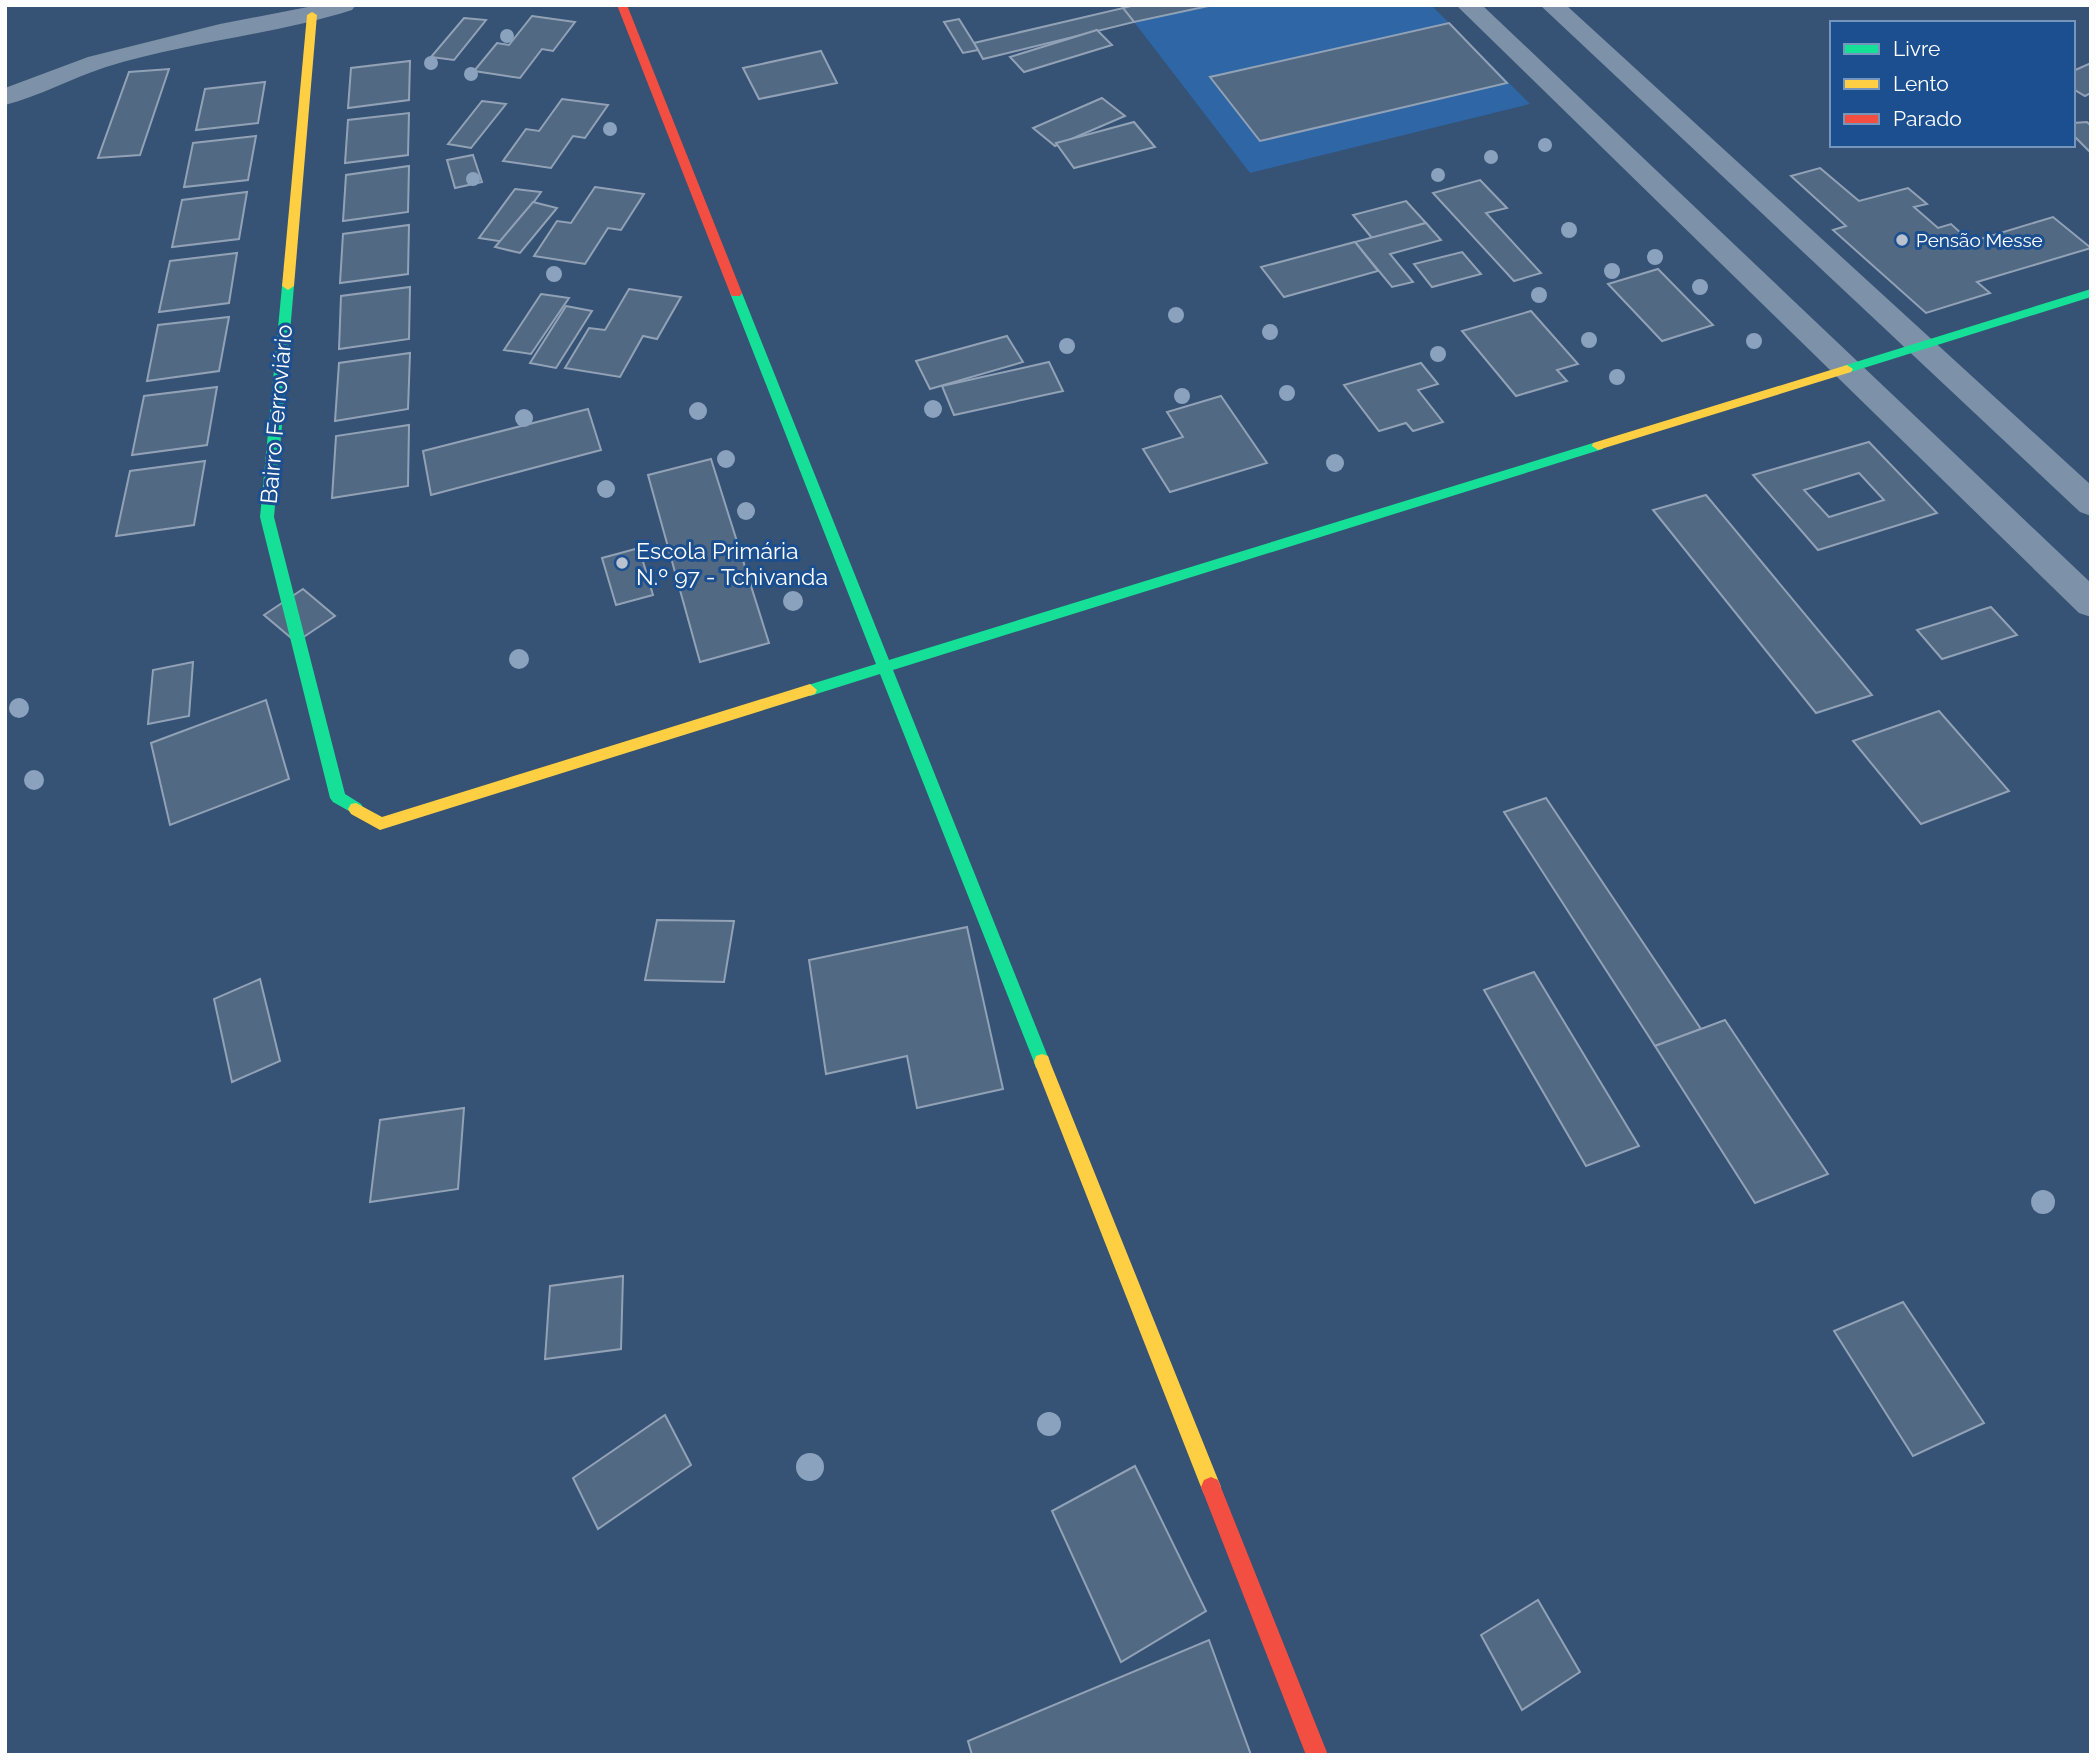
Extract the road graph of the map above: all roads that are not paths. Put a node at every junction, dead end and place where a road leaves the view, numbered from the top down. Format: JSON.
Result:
{"nodes":[{"id":1,"x":344,"y":5,"type":"edge"},
{"id":2,"x":622,"y":5,"type":"edge"},
{"id":3,"x":1468,"y":5,"type":"edge"},
{"id":4,"x":1552,"y":5,"type":"edge"},
{"id":5,"x":312,"y":15,"type":"junction"},
{"id":6,"x":5,"y":97,"type":"edge"},
{"id":7,"x":2091,"y":293,"type":"edge"},
{"id":8,"x":1920,"y":346,"type":"junction"},
{"id":9,"x":1846,"y":369,"type":"junction"},
{"id":10,"x":2091,"y":504,"type":"edge"},
{"id":11,"x":2091,"y":604,"type":"edge"},
{"id":12,"x":885,"y":668,"type":"junction"},
{"id":13,"x":1317,"y":1755,"type":"edge"}],
"edges":[{"from":1,"to":5,"type":"street"},
{"from":2,"to":12,"type":"street"},
{"from":3,"to":9,"type":"street"},
{"from":4,"to":8,"type":"street"},
{"from":5,"to":6,"type":"street"},
{"from":5,"to":12,"type":"street","name":"Bairro Ferroviário"},
{"from":7,"to":8,"type":"street"},
{"from":8,"to":9,"type":"street"},
{"from":8,"to":10,"type":"street"},
{"from":9,"to":11,"type":"street"},
{"from":9,"to":12,"type":"street"},
{"from":12,"to":13,"type":"street"}]}
